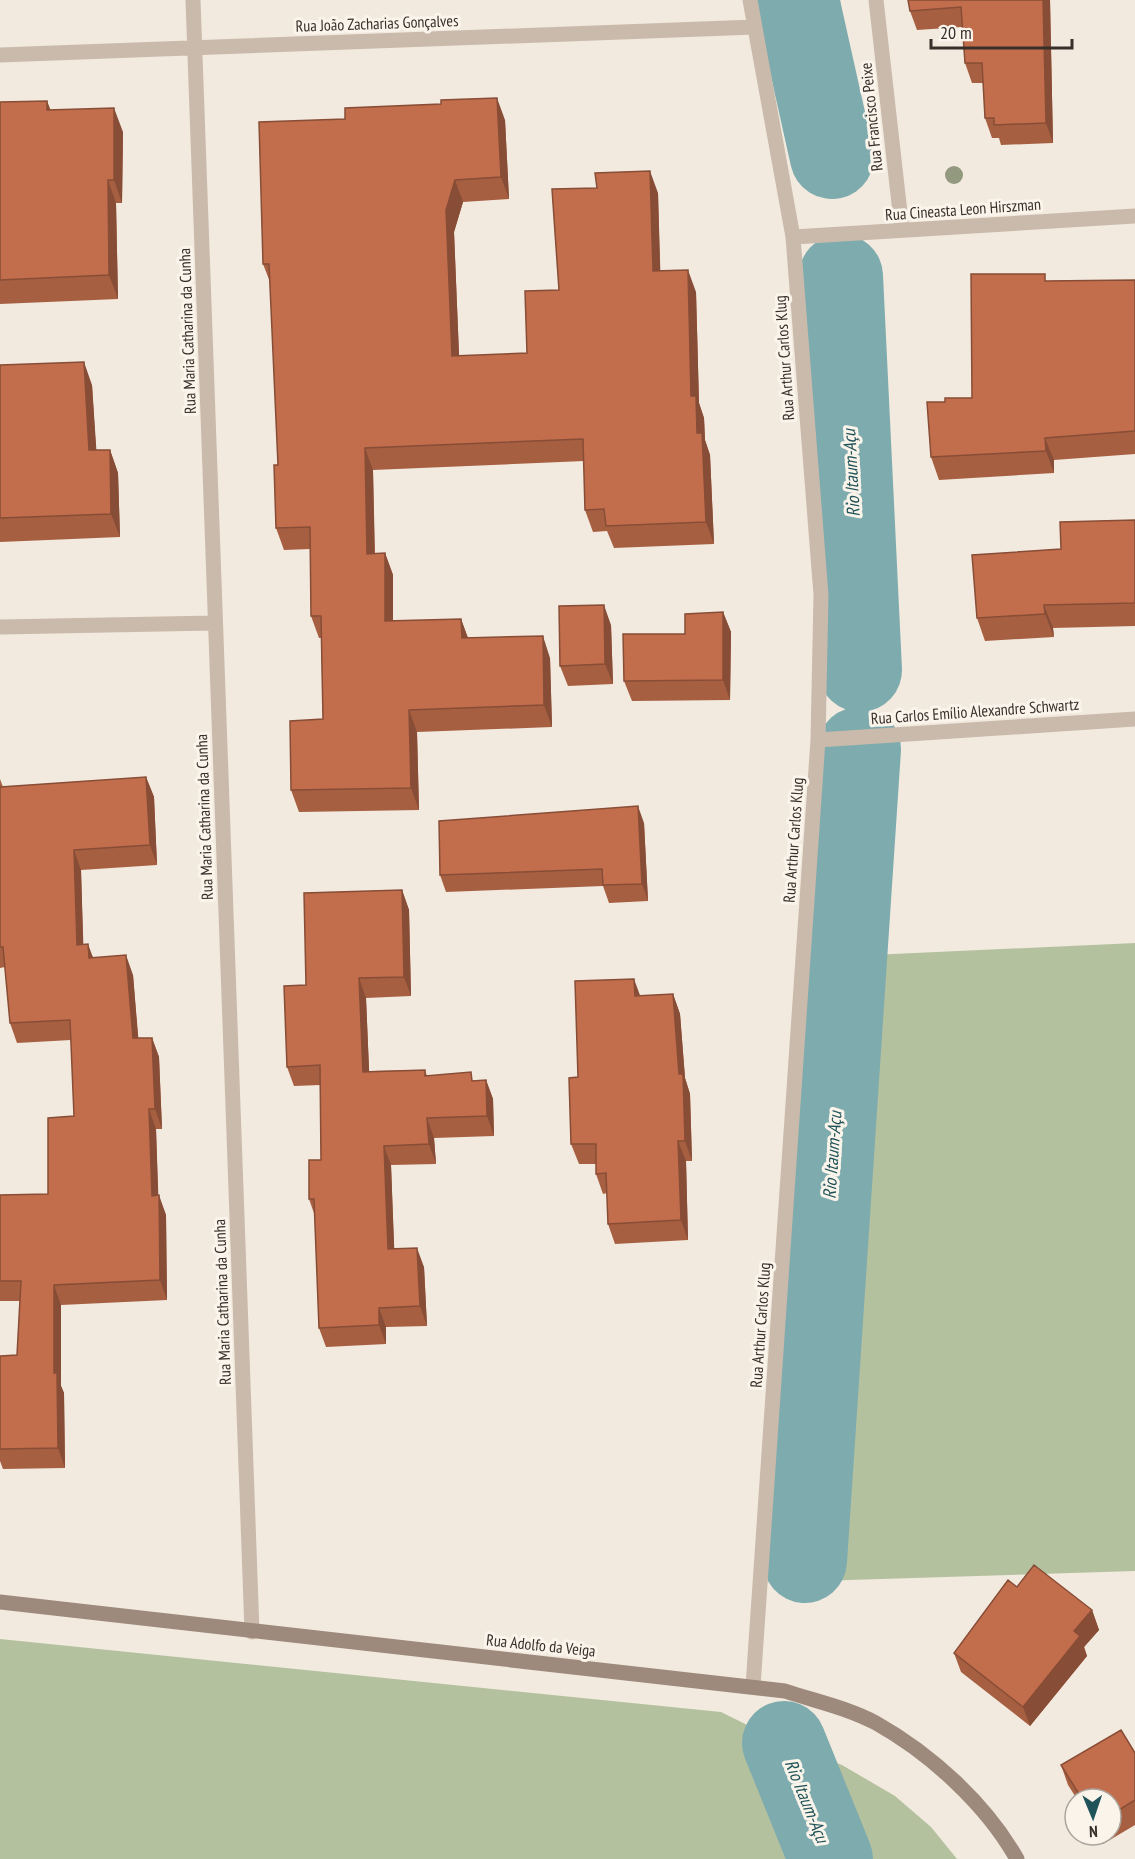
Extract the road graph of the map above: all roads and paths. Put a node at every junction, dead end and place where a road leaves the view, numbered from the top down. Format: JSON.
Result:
{"nodes":[{"id":1,"x":193,"y":0,"type":"edge"},
{"id":2,"x":750,"y":0,"type":"edge"},
{"id":3,"x":876,"y":0,"type":"edge"},
{"id":4,"x":755,"y":27,"type":"junction"},
{"id":5,"x":194,"y":48,"type":"junction"},
{"id":6,"x":0,"y":55,"type":"edge"},
{"id":7,"x":1135,"y":216,"type":"edge"},
{"id":8,"x":902,"y":230,"type":"junction"},
{"id":9,"x":793,"y":237,"type":"junction"},
{"id":10,"x":215,"y":623,"type":"junction"},
{"id":11,"x":0,"y":627,"type":"edge"},
{"id":12,"x":1135,"y":719,"type":"edge"},
{"id":13,"x":818,"y":740,"type":"junction"},
{"id":14,"x":0,"y":1602,"type":"edge"},
{"id":15,"x":252,"y":1632,"type":"junction"},
{"id":16,"x":753,"y":1686,"type":"junction"},
{"id":17,"x":1017,"y":1859,"type":"edge"}],
"edges":[{"from":1,"to":5,"type":"street","name":"Rua Maria Catharina da Cunha"},
{"from":2,"to":4,"type":"street","name":"Rua Arthur Carlos Klug"},
{"from":3,"to":8,"type":"street","name":"Rua Francisco Peixe"},
{"from":4,"to":5,"type":"street","name":"Rua João Zacharias Gonçalves"},
{"from":4,"to":9,"type":"street","name":"Rua Arthur Carlos Klug"},
{"from":5,"to":6,"type":"street","name":"Rua João Zacharias Gonçalves"},
{"from":5,"to":10,"type":"street","name":"Rua Maria Catharina da Cunha"},
{"from":7,"to":8,"type":"street","name":"Rua Cineasta Leon Hirszman"},
{"from":8,"to":9,"type":"street","name":"Rua Cineasta Leon Hirszman"},
{"from":9,"to":13,"type":"street","name":"Rua Arthur Carlos Klug"},
{"from":10,"to":11,"type":"street"},
{"from":10,"to":15,"type":"street","name":"Rua Maria Catharina da Cunha"},
{"from":12,"to":13,"type":"street","name":"Rua Carlos Emílio Alexandre Schwartz"},
{"from":13,"to":16,"type":"street","name":"Rua Arthur Carlos Klug"},
{"from":14,"to":15,"type":"street","name":"Rua Adolfo da Veiga"},
{"from":15,"to":16,"type":"street","name":"Rua Adolfo da Veiga"},
{"from":16,"to":17,"type":"street","name":"Rua Adolfo da Veiga"}]}
